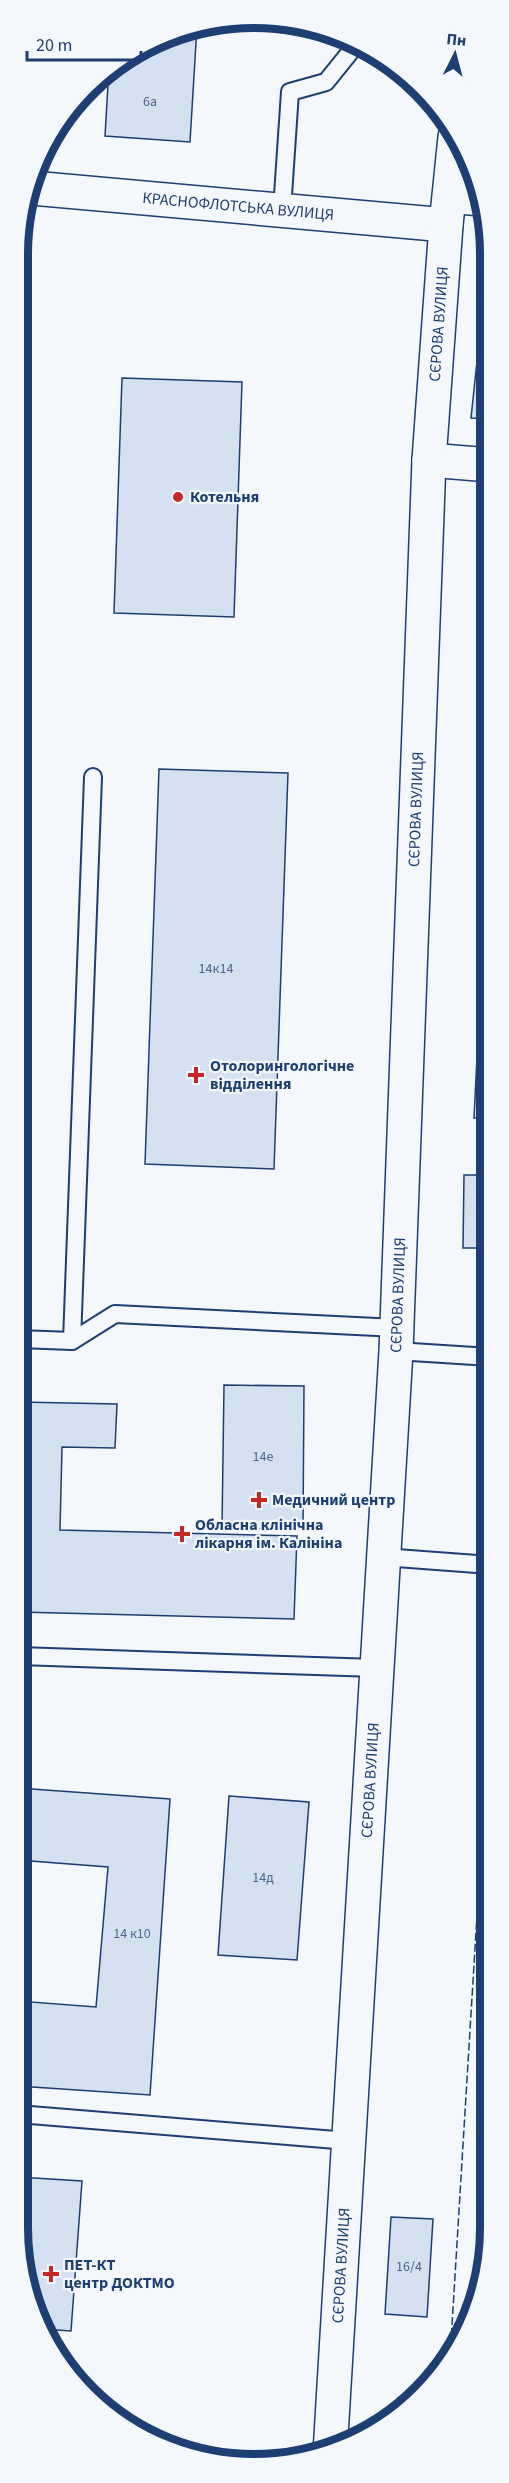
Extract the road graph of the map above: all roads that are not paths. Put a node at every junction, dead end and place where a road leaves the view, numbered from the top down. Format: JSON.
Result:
{"nodes":[{"id":1,"x":351,"y":51,"type":"edge"},
{"id":2,"x":456,"y":153,"type":"edge"},
{"id":3,"x":38,"y":189,"type":"edge"},
{"id":4,"x":459,"y":207,"type":"edge"},
{"id":5,"x":282,"y":210,"type":"junction"},
{"id":6,"x":429,"y":460,"type":"junction"},
{"id":7,"x":480,"y":464,"type":"edge"},
{"id":8,"x":93,"y":777,"type":"dead end"},
{"id":9,"x":28,"y":1339,"type":"edge"},
{"id":10,"x":396,"y":1340,"type":"junction"},
{"id":11,"x":72,"y":1341,"type":"junction"},
{"id":12,"x":480,"y":1355,"type":"edge"},
{"id":13,"x":383,"y":1557,"type":"junction"},
{"id":14,"x":480,"y":1564,"type":"edge"},
{"id":15,"x":28,"y":1656,"type":"edge"},
{"id":16,"x":376,"y":1668,"type":"junction"},
{"id":17,"x":28,"y":2115,"type":"edge"},
{"id":18,"x":348,"y":2141,"type":"junction"},
{"id":19,"x":331,"y":2441,"type":"edge"}],
"edges":[{"from":1,"to":5,"type":"lane"},
{"from":2,"to":4,"type":"street","name":"СЄРОВА ВУЛИЦЯ"},
{"from":3,"to":5,"type":"street","name":"КРАСНОФЛОТСЬКА ВУЛИЦЯ"},
{"from":4,"to":5,"type":"street","name":"КРАСНОФЛОТСЬКА ВУЛИЦЯ"},
{"from":4,"to":6,"type":"street","name":"СЄРОВА ВУЛИЦЯ"},
{"from":6,"to":7,"type":"street"},
{"from":6,"to":10,"type":"street","name":"СЄРОВА ВУЛИЦЯ"},
{"from":8,"to":11,"type":"lane"},
{"from":9,"to":11,"type":"lane"},
{"from":10,"to":11,"type":"lane"},
{"from":10,"to":12,"type":"lane"},
{"from":10,"to":13,"type":"street","name":"СЄРОВА ВУЛИЦЯ"},
{"from":13,"to":14,"type":"lane"},
{"from":13,"to":16,"type":"street","name":"СЄРОВА ВУЛИЦЯ"},
{"from":15,"to":16,"type":"lane"},
{"from":16,"to":18,"type":"street","name":"СЄРОВА ВУЛИЦЯ"},
{"from":17,"to":18,"type":"lane"},
{"from":18,"to":19,"type":"street","name":"СЄРОВА ВУЛИЦЯ"}]}
